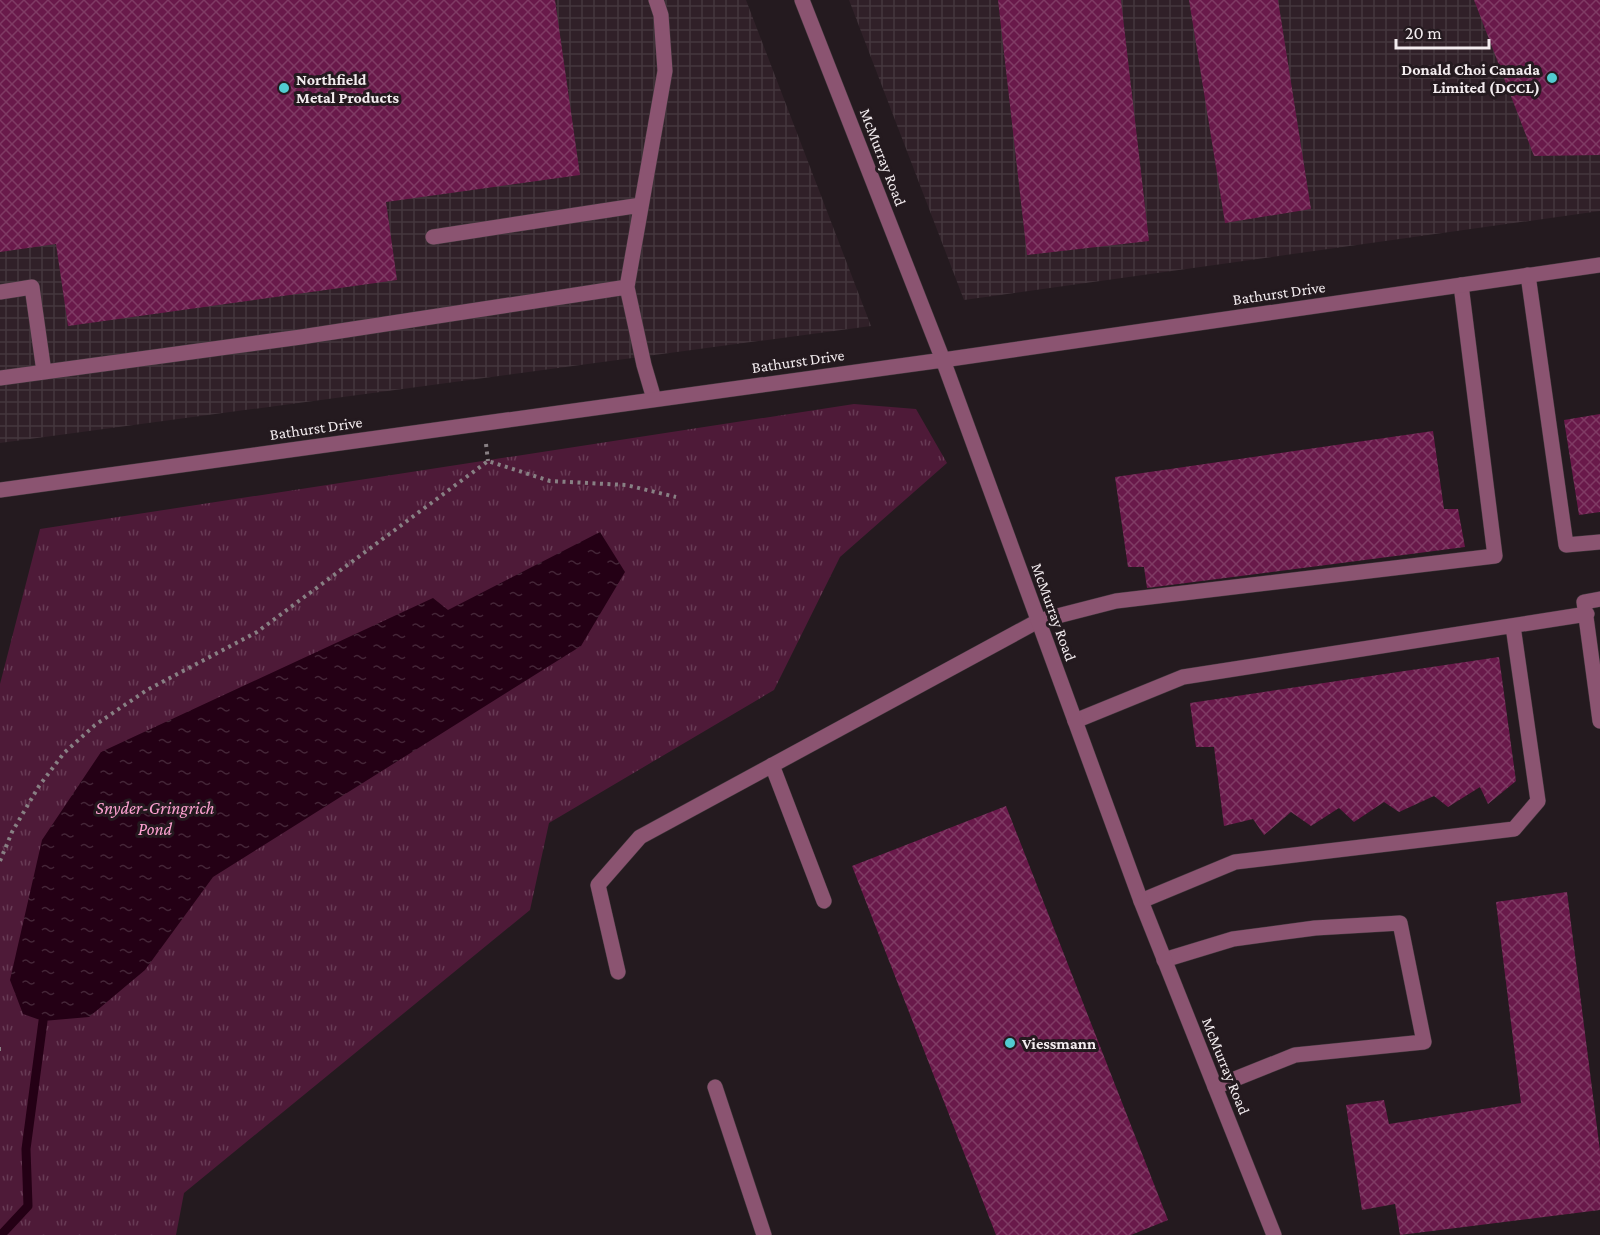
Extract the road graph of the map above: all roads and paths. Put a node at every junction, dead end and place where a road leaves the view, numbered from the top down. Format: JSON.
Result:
{"nodes":[{"id":1,"x":656,"y":0,"type":"edge"},
{"id":2,"x":802,"y":0,"type":"edge"},
{"id":3,"x":641,"y":205,"type":"junction"},
{"id":4,"x":433,"y":237,"type":"dead end"},
{"id":5,"x":1600,"y":265,"type":"edge"},
{"id":6,"x":1528,"y":275,"type":"junction"},
{"id":7,"x":1461,"y":285,"type":"junction"},
{"id":8,"x":627,"y":287,"type":"junction"},
{"id":9,"x":0,"y":292,"type":"edge"},
{"id":10,"x":943,"y":360,"type":"junction"},
{"id":11,"x":44,"y":372,"type":"junction"},
{"id":12,"x":0,"y":378,"type":"edge"},
{"id":13,"x":654,"y":399,"type":"junction"},
{"id":14,"x":0,"y":490,"type":"edge"},
{"id":15,"x":676,"y":497,"type":"dead end"},
{"id":16,"x":1600,"y":542,"type":"edge"},
{"id":17,"x":1600,"y":599,"type":"edge"},
{"id":18,"x":1587,"y":614,"type":"junction"},
{"id":19,"x":1038,"y":621,"type":"junction"},
{"id":20,"x":1514,"y":626,"type":"junction"},
{"id":21,"x":1075,"y":721,"type":"junction"},
{"id":22,"x":1600,"y":721,"type":"edge"},
{"id":23,"x":772,"y":765,"type":"junction"},
{"id":24,"x":0,"y":861,"type":"edge"},
{"id":25,"x":824,"y":901,"type":"dead end"},
{"id":26,"x":1141,"y":901,"type":"junction"},
{"id":27,"x":1164,"y":960,"type":"junction"},
{"id":28,"x":618,"y":972,"type":"dead end"},
{"id":29,"x":715,"y":1087,"type":"dead end"},
{"id":30,"x":1215,"y":1087,"type":"junction"},
{"id":31,"x":764,"y":1235,"type":"edge"},
{"id":32,"x":1274,"y":1235,"type":"edge"}],
"edges":[{"from":1,"to":3,"type":"street"},
{"from":2,"to":10,"type":"street","name":"McMurray Road"},
{"from":3,"to":4,"type":"street"},
{"from":3,"to":8,"type":"street"},
{"from":5,"to":6,"type":"street","name":"Bathurst Drive"},
{"from":6,"to":7,"type":"street","name":"Bathurst Drive"},
{"from":6,"to":16,"type":"street"},
{"from":7,"to":10,"type":"street","name":"Bathurst Drive"},
{"from":7,"to":19,"type":"street"},
{"from":8,"to":11,"type":"street"},
{"from":8,"to":13,"type":"street"},
{"from":9,"to":11,"type":"street"},
{"from":10,"to":13,"type":"street","name":"Bathurst Drive"},
{"from":10,"to":19,"type":"street","name":"McMurray Road"},
{"from":11,"to":12,"type":"street"},
{"from":13,"to":14,"type":"street","name":"Bathurst Drive"},
{"from":15,"to":24,"type":"path"},
{"from":17,"to":18,"type":"street"},
{"from":18,"to":20,"type":"street"},
{"from":18,"to":22,"type":"street"},
{"from":19,"to":21,"type":"street","name":"McMurray Road"},
{"from":19,"to":23,"type":"street"},
{"from":20,"to":21,"type":"street"},
{"from":20,"to":26,"type":"street"},
{"from":21,"to":26,"type":"street","name":"McMurray Road"},
{"from":23,"to":25,"type":"street"},
{"from":23,"to":28,"type":"street"},
{"from":26,"to":27,"type":"street","name":"McMurray Road"},
{"from":27,"to":30,"type":"street","name":"McMurray Road"},
{"from":27,"to":30,"type":"street"},
{"from":29,"to":31,"type":"street"},
{"from":30,"to":32,"type":"street","name":"McMurray Road"}]}
